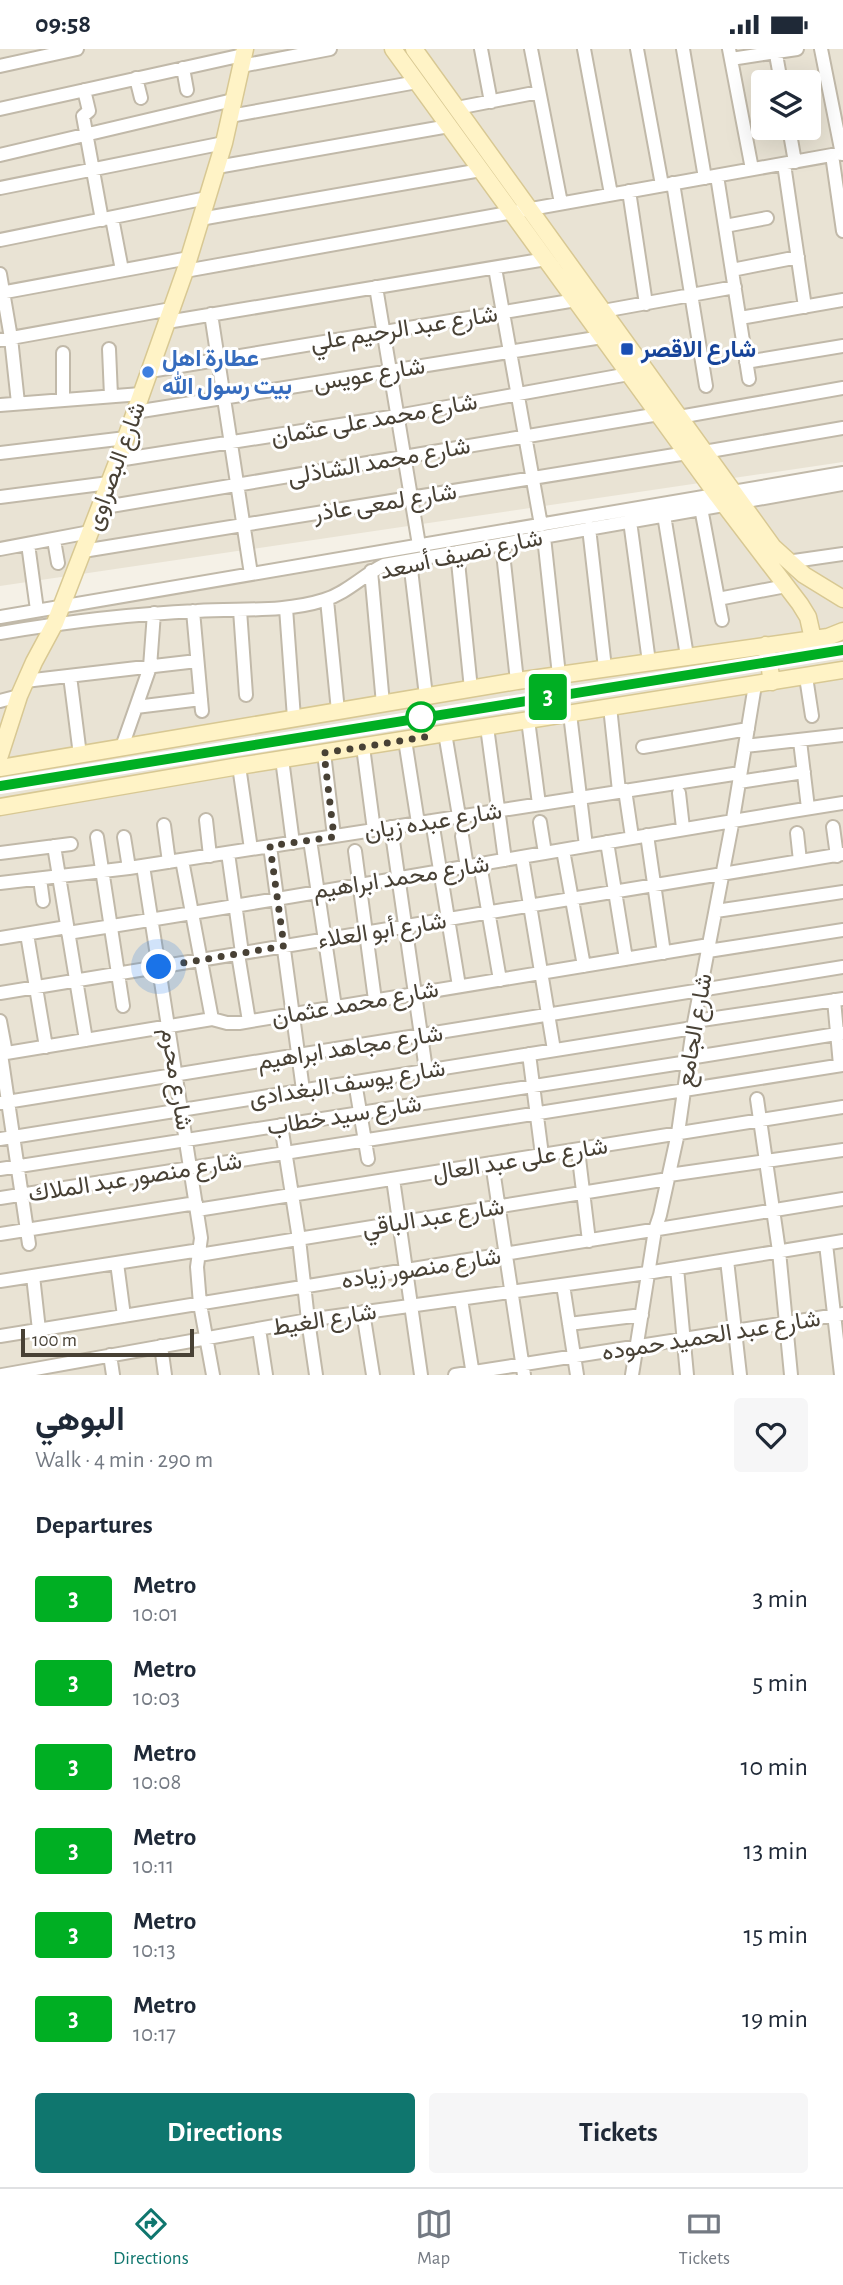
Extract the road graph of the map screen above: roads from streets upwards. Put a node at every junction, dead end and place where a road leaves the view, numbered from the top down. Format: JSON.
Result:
{"nodes":[{"id":1,"x":76,"y":49,"type":"edge"},
{"id":2,"x":330,"y":49,"type":"edge"},
{"id":3,"x":393,"y":49,"type":"edge"},
{"id":4,"x":414,"y":49,"type":"edge"},
{"id":5,"x":481,"y":49,"type":"edge"},
{"id":6,"x":531,"y":49,"type":"edge"},
{"id":7,"x":584,"y":49,"type":"edge"},
{"id":8,"x":637,"y":49,"type":"edge"},
{"id":9,"x":683,"y":49,"type":"edge"},
{"id":10,"x":797,"y":49,"type":"edge"},
{"id":11,"x":821,"y":49,"type":"edge"},
{"id":12,"x":775,"y":51,"type":"edge"},
{"id":13,"x":730,"y":54,"type":"edge"},
{"id":14,"x":243,"y":57,"type":"edge"},
{"id":15,"x":0,"y":66,"type":"edge"},
{"id":16,"x":183,"y":68,"type":"junction"},
{"id":17,"x":779,"y":70,"type":"edge"},
{"id":18,"x":136,"y":78,"type":"junction"},
{"id":19,"x":436,"y":80,"type":"junction"},
{"id":20,"x":419,"y":86,"type":"junction"},
{"id":21,"x":84,"y":90,"type":"junction"},
{"id":22,"x":187,"y":90,"type":"dead end"},
{"id":23,"x":539,"y":92,"type":"junction"},
{"id":24,"x":141,"y":98,"type":"dead end"},
{"id":25,"x":491,"y":102,"type":"junction"},
{"id":26,"x":232,"y":108,"type":"junction"},
{"id":27,"x":0,"y":109,"type":"edge"},
{"id":28,"x":457,"y":109,"type":"junction"},
{"id":29,"x":449,"y":126,"type":"junction"},
{"id":30,"x":86,"y":136,"type":"junction"},
{"id":31,"x":789,"y":140,"type":"edge"},
{"id":32,"x":224,"y":143,"type":"junction"},
{"id":33,"x":839,"y":154,"type":"edge"},
{"id":34,"x":0,"y":155,"type":"edge"},
{"id":35,"x":790,"y":163,"type":"junction"},
{"id":36,"x":217,"y":167,"type":"junction"},
{"id":37,"x":93,"y":169,"type":"junction"},
{"id":38,"x":752,"y":169,"type":"junction"},
{"id":39,"x":481,"y":170,"type":"junction"},
{"id":40,"x":711,"y":177,"type":"junction"},
{"id":41,"x":668,"y":184,"type":"junction"},
{"id":42,"x":0,"y":188,"type":"edge"},
{"id":43,"x":629,"y":191,"type":"junction"},
{"id":44,"x":611,"y":194,"type":"junction"},
{"id":45,"x":207,"y":198,"type":"junction"},
{"id":46,"x":561,"y":203,"type":"junction"},
{"id":47,"x":530,"y":210,"type":"junction"},
{"id":48,"x":513,"y":213,"type":"junction"},
{"id":49,"x":767,"y":218,"type":"dead end"},
{"id":50,"x":107,"y":219,"type":"junction"},
{"id":51,"x":201,"y":219,"type":"junction"},
{"id":52,"x":725,"y":226,"type":"junction"},
{"id":53,"x":843,"y":231,"type":"edge"},
{"id":54,"x":0,"y":240,"type":"edge"},
{"id":55,"x":797,"y":257,"type":"junction"},
{"id":56,"x":546,"y":259,"type":"junction"},
{"id":57,"x":187,"y":264,"type":"junction"},
{"id":58,"x":495,"y":268,"type":"junction"},
{"id":59,"x":732,"y":269,"type":"junction"},
{"id":60,"x":122,"y":270,"type":"junction"},
{"id":61,"x":0,"y":274,"type":"edge"},
{"id":62,"x":734,"y":287,"type":"junction"},
{"id":63,"x":376,"y":288,"type":"junction"},
{"id":64,"x":1,"y":292,"type":"edge"},
{"id":65,"x":691,"y":295,"type":"junction"},
{"id":66,"x":576,"y":300,"type":"junction"},
{"id":67,"x":843,"y":300,"type":"edge"},
{"id":68,"x":646,"y":304,"type":"junction"},
{"id":69,"x":805,"y":307,"type":"junction"},
{"id":70,"x":603,"y":311,"type":"junction"},
{"id":71,"x":503,"y":312,"type":"junction"},
{"id":72,"x":211,"y":314,"type":"junction"},
{"id":73,"x":169,"y":315,"type":"junction"},
{"id":74,"x":740,"y":319,"type":"junction"},
{"id":75,"x":383,"y":332,"type":"junction"},
{"id":76,"x":602,"y":337,"type":"junction"},
{"id":77,"x":5,"y":339,"type":"edge"},
{"id":78,"x":843,"y":346,"type":"edge"},
{"id":79,"x":109,"y":349,"type":"dead end"},
{"id":80,"x":510,"y":352,"type":"junction"},
{"id":81,"x":63,"y":353,"type":"dead end"},
{"id":82,"x":218,"y":359,"type":"junction"},
{"id":83,"x":746,"y":362,"type":"junction"},
{"id":84,"x":150,"y":371,"type":"junction"},
{"id":85,"x":390,"y":371,"type":"junction"},
{"id":86,"x":629,"y":374,"type":"junction"},
{"id":87,"x":749,"y":379,"type":"dead end"},
{"id":88,"x":706,"y":386,"type":"dead end"},
{"id":89,"x":843,"y":389,"type":"edge"},
{"id":90,"x":141,"y":394,"type":"junction"},
{"id":91,"x":518,"y":395,"type":"junction"},
{"id":92,"x":111,"y":396,"type":"junction"},
{"id":93,"x":224,"y":398,"type":"junction"},
{"id":94,"x":63,"y":399,"type":"junction"},
{"id":95,"x":18,"y":403,"type":"junction"},
{"id":96,"x":0,"y":405,"type":"edge"},
{"id":97,"x":135,"y":412,"type":"junction"},
{"id":98,"x":659,"y":414,"type":"junction"},
{"id":99,"x":397,"y":416,"type":"junction"},
{"id":100,"x":680,"y":418,"type":"junction"},
{"id":101,"x":843,"y":428,"type":"edge"},
{"id":102,"x":525,"y":436,"type":"junction"},
{"id":103,"x":126,"y":438,"type":"junction"},
{"id":104,"x":231,"y":444,"type":"junction"},
{"id":105,"x":704,"y":452,"type":"junction"},
{"id":106,"x":0,"y":453,"type":"edge"},
{"id":107,"x":687,"y":453,"type":"junction"},
{"id":108,"x":404,"y":457,"type":"junction"},
{"id":109,"x":118,"y":460,"type":"junction"},
{"id":110,"x":843,"y":473,"type":"edge"},
{"id":111,"x":532,"y":478,"type":"junction"},
{"id":112,"x":109,"y":483,"type":"junction"},
{"id":113,"x":843,"y":484,"type":"edge"},
{"id":114,"x":237,"y":485,"type":"junction"},
{"id":115,"x":0,"y":497,"type":"edge"},
{"id":116,"x":411,"y":498,"type":"junction"},
{"id":117,"x":729,"y":498,"type":"junction"},
{"id":118,"x":99,"y":508,"type":"junction"},
{"id":119,"x":701,"y":508,"type":"junction"},
{"id":120,"x":664,"y":515,"type":"junction"},
{"id":121,"x":630,"y":521,"type":"junction"},
{"id":122,"x":244,"y":525,"type":"junction"},
{"id":123,"x":589,"y":528,"type":"junction"},
{"id":124,"x":542,"y":531,"type":"junction"},
{"id":125,"x":90,"y":532,"type":"junction"},
{"id":126,"x":54,"y":540,"type":"junction"},
{"id":127,"x":28,"y":544,"type":"junction"},
{"id":128,"x":502,"y":544,"type":"junction"},
{"id":129,"x":419,"y":545,"type":"junction"},
{"id":130,"x":0,"y":549,"type":"edge"},
{"id":131,"x":83,"y":551,"type":"junction"},
{"id":132,"x":457,"y":552,"type":"junction"},
{"id":133,"x":843,"y":554,"type":"edge"},
{"id":134,"x":410,"y":561,"type":"junction"},
{"id":135,"x":787,"y":562,"type":"junction"},
{"id":136,"x":58,"y":563,"type":"dead end"},
{"id":137,"x":371,"y":571,"type":"junction"},
{"id":138,"x":251,"y":574,"type":"junction"},
{"id":139,"x":786,"y":586,"type":"junction"},
{"id":140,"x":718,"y":599,"type":"junction"},
{"id":141,"x":843,"y":599,"type":"edge"},
{"id":142,"x":327,"y":600,"type":"junction"},
{"id":143,"x":61,"y":606,"type":"junction"},
{"id":144,"x":286,"y":608,"type":"junction"},
{"id":145,"x":37,"y":610,"type":"junction"},
{"id":146,"x":240,"y":610,"type":"junction"},
{"id":147,"x":193,"y":611,"type":"junction"},
{"id":148,"x":154,"y":613,"type":"junction"},
{"id":149,"x":0,"y":617,"type":"edge"},
{"id":150,"x":722,"y":620,"type":"dead end"},
{"id":151,"x":55,"y":623,"type":"junction"},
{"id":152,"x":843,"y":631,"type":"edge"},
{"id":153,"x":0,"y":633,"type":"edge"},
{"id":154,"x":813,"y":639,"type":"junction"},
{"id":155,"x":766,"y":645,"type":"junction"},
{"id":156,"x":687,"y":656,"type":"junction"},
{"id":157,"x":197,"y":661,"type":"junction"},
{"id":158,"x":649,"y":661,"type":"junction"},
{"id":159,"x":150,"y":667,"type":"junction"},
{"id":160,"x":605,"y":668,"type":"junction"},
{"id":161,"x":843,"y":670,"type":"edge"},
{"id":162,"x":559,"y":675,"type":"junction"},
{"id":163,"x":70,"y":676,"type":"junction"},
{"id":164,"x":806,"y":677,"type":"junction"},
{"id":165,"x":517,"y":681,"type":"junction"},
{"id":166,"x":763,"y":684,"type":"junction"},
{"id":167,"x":22,"y":688,"type":"junction"},
{"id":168,"x":471,"y":689,"type":"junction"},
{"id":169,"x":246,"y":695,"type":"dead end"},
{"id":170,"x":426,"y":697,"type":"junction"},
{"id":171,"x":0,"y":701,"type":"edge"},
{"id":172,"x":383,"y":704,"type":"junction"},
{"id":173,"x":136,"y":707,"type":"junction"},
{"id":174,"x":610,"y":707,"type":"junction"},
{"id":175,"x":338,"y":711,"type":"junction"},
{"id":176,"x":570,"y":713,"type":"junction"},
{"id":177,"x":812,"y":716,"type":"dead end"},
{"id":178,"x":294,"y":718,"type":"junction"},
{"id":179,"x":528,"y":720,"type":"junction"},
{"id":180,"x":487,"y":727,"type":"junction"},
{"id":181,"x":748,"y":729,"type":"junction"},
{"id":182,"x":445,"y":733,"type":"junction"},
{"id":183,"x":3,"y":734,"type":"edge"},
{"id":184,"x":843,"y":738,"type":"edge"},
{"id":185,"x":405,"y":740,"type":"junction"},
{"id":186,"x":800,"y":741,"type":"junction"},
{"id":187,"x":745,"y":746,"type":"junction"},
{"id":188,"x":122,"y":747,"type":"junction"},
{"id":189,"x":363,"y":747,"type":"junction"},
{"id":190,"x":643,"y":747,"type":"dead end"},
{"id":191,"x":324,"y":753,"type":"junction"},
{"id":192,"x":0,"y":755,"type":"edge"},
{"id":193,"x":80,"y":755,"type":"junction"},
{"id":194,"x":282,"y":759,"type":"junction"},
{"id":195,"x":239,"y":766,"type":"junction"},
{"id":196,"x":0,"y":768,"type":"edge"},
{"id":197,"x":804,"y":772,"type":"junction"},
{"id":198,"x":740,"y":777,"type":"junction"},
{"id":199,"x":622,"y":790,"type":"junction"},
{"id":200,"x":679,"y":793,"type":"dead end"},
{"id":201,"x":580,"y":797,"type":"junction"},
{"id":202,"x":843,"y":803,"type":"edge"},
{"id":203,"x":539,"y":804,"type":"junction"},
{"id":204,"x":0,"y":807,"type":"edge"},
{"id":205,"x":808,"y":808,"type":"junction"},
{"id":206,"x":498,"y":810,"type":"junction"},
{"id":207,"x":459,"y":817,"type":"junction"},
{"id":208,"x":733,"y":819,"type":"junction"},
{"id":209,"x":206,"y":820,"type":"dead end"},
{"id":210,"x":432,"y":821,"type":"junction"},
{"id":211,"x":540,"y":822,"type":"dead end"},
{"id":212,"x":418,"y":823,"type":"junction"},
{"id":213,"x":164,"y":825,"type":"dead end"},
{"id":214,"x":391,"y":827,"type":"junction"},
{"id":215,"x":833,"y":827,"type":"dead end"},
{"id":216,"x":683,"y":828,"type":"junction"},
{"id":217,"x":374,"y":829,"type":"junction"},
{"id":218,"x":797,"y":833,"type":"dead end"},
{"id":219,"x":646,"y":835,"type":"junction"},
{"id":220,"x":462,"y":836,"type":"dead end"},
{"id":221,"x":97,"y":837,"type":"dead end"},
{"id":222,"x":124,"y":837,"type":"dead end"},
{"id":223,"x":334,"y":837,"type":"junction"},
{"id":224,"x":632,"y":838,"type":"junction"},
{"id":225,"x":310,"y":840,"type":"junction"},
{"id":226,"x":607,"y":842,"type":"junction"},
{"id":227,"x":293,"y":843,"type":"junction"},
{"id":228,"x":71,"y":844,"type":"dead end"},
{"id":229,"x":54,"y":846,"type":"junction"},
{"id":230,"x":270,"y":846,"type":"junction"},
{"id":231,"x":586,"y":846,"type":"junction"},
{"id":232,"x":251,"y":849,"type":"junction"},
{"id":233,"x":563,"y":850,"type":"junction"},
{"id":234,"x":355,"y":851,"type":"dead end"},
{"id":235,"x":0,"y":853,"type":"edge"},
{"id":236,"x":228,"y":853,"type":"junction"},
{"id":237,"x":545,"y":853,"type":"junction"},
{"id":238,"x":840,"y":855,"type":"edge"},
{"id":239,"x":210,"y":856,"type":"junction"},
{"id":240,"x":522,"y":857,"type":"junction"},
{"id":241,"x":505,"y":860,"type":"junction"},
{"id":242,"x":176,"y":861,"type":"junction"},
{"id":243,"x":800,"y":861,"type":"junction"},
{"id":244,"x":481,"y":864,"type":"junction"},
{"id":245,"x":136,"y":867,"type":"junction"},
{"id":246,"x":467,"y":867,"type":"junction"},
{"id":247,"x":440,"y":871,"type":"junction"},
{"id":248,"x":102,"y":873,"type":"junction"},
{"id":249,"x":723,"y":873,"type":"junction"},
{"id":250,"x":59,"y":877,"type":"junction"},
{"id":251,"x":399,"y":878,"type":"junction"},
{"id":252,"x":40,"y":879,"type":"junction"},
{"id":253,"x":0,"y":883,"type":"edge"},
{"id":254,"x":359,"y":885,"type":"junction"},
{"id":255,"x":654,"y":885,"type":"junction"},
{"id":256,"x":317,"y":891,"type":"junction"},
{"id":257,"x":615,"y":891,"type":"junction"},
{"id":258,"x":843,"y":892,"type":"edge"},
{"id":259,"x":277,"y":898,"type":"junction"},
{"id":260,"x":572,"y":899,"type":"junction"},
{"id":261,"x":43,"y":901,"type":"dead end"},
{"id":262,"x":235,"y":905,"type":"junction"},
{"id":263,"x":530,"y":906,"type":"junction"},
{"id":264,"x":716,"y":911,"type":"junction"},
{"id":265,"x":488,"y":912,"type":"junction"},
{"id":266,"x":192,"y":913,"type":"junction"},
{"id":267,"x":448,"y":919,"type":"junction"},
{"id":268,"x":151,"y":920,"type":"junction"},
{"id":269,"x":110,"y":926,"type":"junction"},
{"id":270,"x":406,"y":926,"type":"junction"},
{"id":271,"x":68,"y":930,"type":"junction"},
{"id":272,"x":843,"y":930,"type":"edge"},
{"id":273,"x":27,"y":933,"type":"junction"},
{"id":274,"x":366,"y":933,"type":"junction"},
{"id":275,"x":0,"y":938,"type":"edge"},
{"id":276,"x":325,"y":939,"type":"junction"},
{"id":277,"x":284,"y":946,"type":"junction"},
{"id":278,"x":709,"y":948,"type":"junction"},
{"id":279,"x":240,"y":953,"type":"junction"},
{"id":280,"x":664,"y":953,"type":"junction"},
{"id":281,"x":626,"y":959,"type":"junction"},
{"id":282,"x":201,"y":960,"type":"junction"},
{"id":283,"x":584,"y":965,"type":"junction"},
{"id":284,"x":159,"y":967,"type":"junction"},
{"id":285,"x":843,"y":967,"type":"edge"},
{"id":286,"x":541,"y":973,"type":"junction"},
{"id":287,"x":118,"y":974,"type":"junction"},
{"id":288,"x":500,"y":980,"type":"junction"},
{"id":289,"x":76,"y":981,"type":"junction"},
{"id":290,"x":459,"y":986,"type":"junction"},
{"id":291,"x":36,"y":987,"type":"junction"},
{"id":292,"x":701,"y":991,"type":"junction"},
{"id":293,"x":0,"y":993,"type":"edge"},
{"id":294,"x":415,"y":994,"type":"junction"},
{"id":295,"x":839,"y":999,"type":"edge"},
{"id":296,"x":375,"y":1000,"type":"junction"},
{"id":297,"x":123,"y":1006,"type":"dead end"},
{"id":298,"x":335,"y":1007,"type":"junction"},
{"id":299,"x":293,"y":1014,"type":"junction"},
{"id":300,"x":548,"y":1015,"type":"junction"},
{"id":301,"x":212,"y":1019,"type":"junction"},
{"id":302,"x":0,"y":1021,"type":"edge"},
{"id":303,"x":248,"y":1021,"type":"junction"},
{"id":304,"x":694,"y":1024,"type":"junction"},
{"id":305,"x":169,"y":1027,"type":"junction"},
{"id":306,"x":840,"y":1034,"type":"edge"},
{"id":307,"x":421,"y":1035,"type":"junction"},
{"id":308,"x":86,"y":1040,"type":"junction"},
{"id":309,"x":46,"y":1047,"type":"junction"},
{"id":310,"x":554,"y":1050,"type":"junction"},
{"id":311,"x":2,"y":1054,"type":"edge"},
{"id":312,"x":529,"y":1054,"type":"junction"},
{"id":313,"x":299,"y":1055,"type":"junction"},
{"id":314,"x":689,"y":1060,"type":"junction"},
{"id":315,"x":841,"y":1065,"type":"edge"},
{"id":316,"x":426,"y":1070,"type":"junction"},
{"id":317,"x":176,"y":1075,"type":"junction"},
{"id":318,"x":355,"y":1082,"type":"junction"},
{"id":319,"x":533,"y":1086,"type":"junction"},
{"id":320,"x":303,"y":1090,"type":"junction"},
{"id":321,"x":684,"y":1091,"type":"junction"},
{"id":322,"x":757,"y":1099,"type":"dead end"},
{"id":323,"x":4,"y":1102,"type":"edge"},
{"id":324,"x":843,"y":1107,"type":"edge"},
{"id":325,"x":182,"y":1109,"type":"junction"},
{"id":326,"x":360,"y":1113,"type":"junction"},
{"id":327,"x":536,"y":1114,"type":"junction"},
{"id":328,"x":761,"y":1120,"type":"junction"},
{"id":329,"x":281,"y":1125,"type":"junction"},
{"id":330,"x":678,"y":1133,"type":"junction"},
{"id":331,"x":7,"y":1138,"type":"edge"},
{"id":332,"x":187,"y":1140,"type":"junction"},
{"id":333,"x":365,"y":1141,"type":"junction"},
{"id":334,"x":578,"y":1150,"type":"junction"},
{"id":335,"x":843,"y":1150,"type":"edge"},
{"id":336,"x":285,"y":1153,"type":"junction"},
{"id":337,"x":542,"y":1155,"type":"junction"},
{"id":338,"x":368,"y":1159,"type":"dead end"},
{"id":339,"x":766,"y":1161,"type":"junction"},
{"id":340,"x":492,"y":1163,"type":"junction"},
{"id":341,"x":18,"y":1166,"type":"junction"},
{"id":342,"x":191,"y":1168,"type":"junction"},
{"id":343,"x":0,"y":1169,"type":"edge"},
{"id":344,"x":669,"y":1177,"type":"junction"},
{"id":345,"x":393,"y":1179,"type":"junction"},
{"id":346,"x":584,"y":1192,"type":"junction"},
{"id":347,"x":22,"y":1195,"type":"junction"},
{"id":348,"x":292,"y":1195,"type":"junction"},
{"id":349,"x":0,"y":1198,"type":"edge"},
{"id":350,"x":843,"y":1199,"type":"edge"},
{"id":351,"x":499,"y":1206,"type":"junction"},
{"id":352,"x":196,"y":1207,"type":"junction"},
{"id":353,"x":773,"y":1211,"type":"junction"},
{"id":354,"x":399,"y":1222,"type":"junction"},
{"id":355,"x":27,"y":1230,"type":"junction"},
{"id":356,"x":655,"y":1230,"type":"junction"},
{"id":357,"x":0,"y":1234,"type":"edge"},
{"id":358,"x":299,"y":1239,"type":"junction"},
{"id":359,"x":589,"y":1241,"type":"junction"},
{"id":360,"x":843,"y":1241,"type":"edge"},
{"id":361,"x":29,"y":1244,"type":"dead end"},
{"id":362,"x":826,"y":1244,"type":"junction"},
{"id":363,"x":779,"y":1251,"type":"junction"},
{"id":364,"x":200,"y":1252,"type":"junction"},
{"id":365,"x":505,"y":1254,"type":"junction"},
{"id":366,"x":727,"y":1260,"type":"junction"},
{"id":367,"x":117,"y":1263,"type":"junction"},
{"id":368,"x":677,"y":1268,"type":"junction"},
{"id":369,"x":406,"y":1270,"type":"junction"},
{"id":370,"x":647,"y":1273,"type":"junction"},
{"id":371,"x":33,"y":1276,"type":"junction"},
{"id":372,"x":0,"y":1281,"type":"edge"},
{"id":373,"x":563,"y":1285,"type":"junction"},
{"id":374,"x":304,"y":1287,"type":"junction"},
{"id":375,"x":511,"y":1292,"type":"junction"},
{"id":376,"x":461,"y":1299,"type":"junction"},
{"id":377,"x":200,"y":1304,"type":"junction"},
{"id":378,"x":411,"y":1306,"type":"junction"},
{"id":379,"x":363,"y":1312,"type":"junction"},
{"id":380,"x":642,"y":1315,"type":"junction"},
{"id":381,"x":839,"y":1315,"type":"edge"},
{"id":382,"x":124,"y":1316,"type":"junction"},
{"id":383,"x":308,"y":1320,"type":"junction"},
{"id":384,"x":786,"y":1323,"type":"junction"},
{"id":385,"x":569,"y":1324,"type":"junction"},
{"id":386,"x":259,"y":1329,"type":"junction"},
{"id":387,"x":39,"y":1330,"type":"junction"},
{"id":388,"x":735,"y":1331,"type":"junction"},
{"id":389,"x":0,"y":1336,"type":"edge"},
{"id":390,"x":207,"y":1338,"type":"junction"},
{"id":391,"x":684,"y":1339,"type":"junction"},
{"id":392,"x":161,"y":1346,"type":"junction"},
{"id":393,"x":637,"y":1347,"type":"junction"},
{"id":394,"x":110,"y":1355,"type":"junction"},
{"id":395,"x":574,"y":1357,"type":"junction"},
{"id":396,"x":62,"y":1370,"type":"edge"},
{"id":397,"x":523,"y":1370,"type":"edge"},
{"id":398,"x":9,"y":1374,"type":"edge"},
{"id":399,"x":473,"y":1374,"type":"edge"},
{"id":400,"x":113,"y":1375,"type":"edge"},
{"id":401,"x":165,"y":1375,"type":"edge"},
{"id":402,"x":213,"y":1375,"type":"edge"},
{"id":403,"x":266,"y":1375,"type":"edge"},
{"id":404,"x":316,"y":1375,"type":"edge"},
{"id":405,"x":373,"y":1375,"type":"edge"},
{"id":406,"x":421,"y":1375,"type":"edge"},
{"id":407,"x":455,"y":1375,"type":"edge"},
{"id":408,"x":577,"y":1375,"type":"edge"},
{"id":409,"x":632,"y":1375,"type":"edge"},
{"id":410,"x":687,"y":1375,"type":"edge"},
{"id":411,"x":740,"y":1375,"type":"edge"},
{"id":412,"x":791,"y":1375,"type":"edge"},
{"id":413,"x":841,"y":1375,"type":"edge"}],
"edges":[{"from":1,"to":15,"type":"street"},
{"from":2,"to":14,"type":"street"},
{"from":3,"to":20,"type":"street"},
{"from":4,"to":19,"type":"street"},
{"from":5,"to":25,"type":"street"},
{"from":6,"to":23,"type":"street"},
{"from":7,"to":44,"type":"street"},
{"from":8,"to":41,"type":"street"},
{"from":9,"to":40,"type":"street"},
{"from":10,"to":12,"type":"street"},
{"from":11,"to":33,"type":"street"},
{"from":12,"to":13,"type":"street"},
{"from":12,"to":17,"type":"street"},
{"from":13,"to":38,"type":"street"},
{"from":14,"to":16,"type":"street"},
{"from":14,"to":26,"type":"street","name":"شارع البصراوى"},
{"from":16,"to":18,"type":"street"},
{"from":16,"to":22,"type":"street"},
{"from":18,"to":21,"type":"street"},
{"from":18,"to":24,"type":"street"},
{"from":19,"to":20,"type":"street"},
{"from":19,"to":28,"type":"street"},
{"from":20,"to":26,"type":"street"},
{"from":20,"to":29,"type":"street"},
{"from":21,"to":27,"type":"street"},
{"from":21,"to":30,"type":"street"},
{"from":23,"to":25,"type":"street"},
{"from":23,"to":46,"type":"street"},
{"from":25,"to":28,"type":"street"},
{"from":26,"to":30,"type":"street"},
{"from":26,"to":32,"type":"street","name":"شارع البصراوى"},
{"from":28,"to":47,"type":"street"},
{"from":29,"to":36,"type":"street"},
{"from":29,"to":39,"type":"street"},
{"from":30,"to":34,"type":"street"},
{"from":30,"to":37,"type":"street"},
{"from":31,"to":35,"type":"street"},
{"from":32,"to":36,"type":"street","name":"شارع البصراوى"},
{"from":32,"to":37,"type":"street"},
{"from":33,"to":35,"type":"street"},
{"from":33,"to":53,"type":"street"},
{"from":35,"to":38,"type":"street"},
{"from":35,"to":55,"type":"street"},
{"from":36,"to":45,"type":"street","name":"شارع البصراوى"},
{"from":37,"to":42,"type":"street"},
{"from":37,"to":50,"type":"street"},
{"from":38,"to":40,"type":"street"},
{"from":39,"to":48,"type":"street"},
{"from":39,"to":51,"type":"street"},
{"from":40,"to":41,"type":"street"},
{"from":40,"to":52,"type":"street"},
{"from":41,"to":43,"type":"street"},
{"from":41,"to":65,"type":"street"},
{"from":43,"to":44,"type":"street"},
{"from":43,"to":68,"type":"street"},
{"from":44,"to":46,"type":"street"},
{"from":45,"to":50,"type":"street"},
{"from":45,"to":51,"type":"street","name":"شارع البصراوى"},
{"from":46,"to":47,"type":"street"},
{"from":47,"to":48,"type":"street"},
{"from":47,"to":70,"type":"street"},
{"from":48,"to":56,"type":"street"},
{"from":48,"to":57,"type":"street"},
{"from":49,"to":52,"type":"street"},
{"from":50,"to":54,"type":"street"},
{"from":50,"to":60,"type":"street"},
{"from":51,"to":57,"type":"street","name":"شارع البصراوى"},
{"from":52,"to":59,"type":"street"},
{"from":55,"to":59,"type":"street"},
{"from":55,"to":69,"type":"street"},
{"from":56,"to":58,"type":"street"},
{"from":56,"to":66,"type":"street"},
{"from":57,"to":60,"type":"street"},
{"from":57,"to":73,"type":"street","name":"شارع البصراوى"},
{"from":58,"to":63,"type":"street"},
{"from":58,"to":71,"type":"street"},
{"from":59,"to":62,"type":"street"},
{"from":60,"to":64,"type":"street"},
{"from":61,"to":64,"type":"street"},
{"from":62,"to":65,"type":"street"},
{"from":62,"to":74,"type":"street"},
{"from":63,"to":72,"type":"street"},
{"from":63,"to":75,"type":"street"},
{"from":64,"to":77,"type":"street"},
{"from":65,"to":68,"type":"street"},
{"from":65,"to":88,"type":"street"},
{"from":66,"to":71,"type":"street","name":"شارع عبد الرحيم علي"},
{"from":66,"to":76,"type":"street"},
{"from":67,"to":69,"type":"street"},
{"from":68,"to":70,"type":"street"},
{"from":69,"to":74,"type":"street"},
{"from":70,"to":100,"type":"street"},
{"from":71,"to":75,"type":"street","name":"شارع عبد الرحيم علي"},
{"from":71,"to":80,"type":"street"},
{"from":72,"to":73,"type":"street"},
{"from":72,"to":82,"type":"street"},
{"from":73,"to":77,"type":"street"},
{"from":73,"to":84,"type":"street","name":"شارع البصراوى"},
{"from":74,"to":83,"type":"street"},
{"from":75,"to":82,"type":"street","name":"شارع عبد الرحيم علي"},
{"from":75,"to":85,"type":"street"},
{"from":76,"to":80,"type":"street","name":"شارع عويس"},
{"from":76,"to":86,"type":"street"},
{"from":77,"to":95,"type":"street"},
{"from":78,"to":83,"type":"street"},
{"from":79,"to":92,"type":"street"},
{"from":80,"to":85,"type":"street","name":"شارع عويس"},
{"from":80,"to":91,"type":"street"},
{"from":81,"to":94,"type":"street"},
{"from":82,"to":84,"type":"street","name":"شارع عبد الرحيم علي"},
{"from":82,"to":93,"type":"street"},
{"from":83,"to":87,"type":"street"},
{"from":84,"to":90,"type":"street","name":"شارع البصراوى"},
{"from":85,"to":93,"type":"street","name":"شارع عويس"},
{"from":85,"to":99,"type":"street"},
{"from":86,"to":91,"type":"street","name":"شارع محمد على عثمان"},
{"from":86,"to":98,"type":"street"},
{"from":89,"to":100,"type":"street"},
{"from":90,"to":92,"type":"street"},
{"from":90,"to":97,"type":"street","name":"شارع البصراوى"},
{"from":91,"to":99,"type":"street","name":"شارع محمد على عثمان"},
{"from":91,"to":102,"type":"street"},
{"from":92,"to":94,"type":"street"},
{"from":93,"to":97,"type":"street","name":"شارع عويس"},
{"from":93,"to":104,"type":"street"},
{"from":94,"to":95,"type":"street"},
{"from":95,"to":96,"type":"street"},
{"from":97,"to":103,"type":"street","name":"شارع البصراوى"},
{"from":98,"to":102,"type":"street","name":"شارع محمد الشاذلى"},
{"from":98,"to":107,"type":"street"},
{"from":99,"to":104,"type":"street","name":"شارع محمد على عثمان"},
{"from":99,"to":108,"type":"street"},
{"from":100,"to":105,"type":"street"},
{"from":101,"to":105,"type":"street"},
{"from":102,"to":108,"type":"street","name":"شارع محمد الشاذلى"},
{"from":102,"to":111,"type":"street"},
{"from":103,"to":106,"type":"street"},
{"from":103,"to":109,"type":"street","name":"شارع البصراوى"},
{"from":104,"to":109,"type":"street","name":"شارع محمد على عثمان"},
{"from":104,"to":114,"type":"street"},
{"from":105,"to":117,"type":"street"},
{"from":107,"to":111,"type":"street","name":"شارع لمعى عاذر"},
{"from":107,"to":117,"type":"street"},
{"from":108,"to":114,"type":"street","name":"شارع محمد الشاذلى"},
{"from":108,"to":116,"type":"street"},
{"from":109,"to":112,"type":"street","name":"شارع البصراوى"},
{"from":110,"to":117,"type":"street","name":"شارع نصيف أسعد"},
{"from":111,"to":116,"type":"street","name":"شارع لمعى عاذر"},
{"from":111,"to":124,"type":"street"},
{"from":112,"to":115,"type":"street"},
{"from":112,"to":118,"type":"street","name":"شارع البصراوى"},
{"from":113,"to":117,"type":"street","name":"شارع نصيف أسعد"},
{"from":114,"to":118,"type":"street","name":"شارع محمد الشاذلى"},
{"from":114,"to":122,"type":"street"},
{"from":116,"to":122,"type":"street","name":"شارع لمعى عاذر"},
{"from":116,"to":129,"type":"street"},
{"from":117,"to":119,"type":"street","name":"شارع نصيف أسعد"},
{"from":117,"to":124,"type":"street","name":"شارع نصيف أسعد"},
{"from":117,"to":135,"type":"street"},
{"from":117,"to":139,"type":"street"},
{"from":118,"to":125,"type":"street","name":"شارع البصراوى"},
{"from":119,"to":120,"type":"street","name":"شارع نصيف أسعد"},
{"from":119,"to":140,"type":"street"},
{"from":120,"to":121,"type":"street","name":"شارع نصيف أسعد"},
{"from":120,"to":156,"type":"street"},
{"from":121,"to":123,"type":"street","name":"شارع نصيف أسعد"},
{"from":121,"to":158,"type":"street"},
{"from":122,"to":131,"type":"street","name":"شارع لمعى عاذر"},
{"from":122,"to":138,"type":"street"},
{"from":123,"to":124,"type":"street","name":"شارع نصيف أسعد"},
{"from":123,"to":160,"type":"street"},
{"from":124,"to":128,"type":"street","name":"شارع نصيف أسعد"},
{"from":124,"to":129,"type":"street","name":"شارع نصيف أسعد"},
{"from":124,"to":162,"type":"street"},
{"from":125,"to":126,"type":"street"},
{"from":125,"to":131,"type":"street","name":"شارع البصراوى"},
{"from":126,"to":127,"type":"street"},
{"from":126,"to":136,"type":"street"},
{"from":127,"to":130,"type":"street"},
{"from":127,"to":145,"type":"street"},
{"from":128,"to":132,"type":"street","name":"شارع نصيف أسعد"},
{"from":128,"to":165,"type":"street"},
{"from":129,"to":138,"type":"street","name":"شارع نصيف أسعد"},
{"from":131,"to":143,"type":"street","name":"شارع البصراوى"},
{"from":132,"to":134,"type":"street","name":"شارع نصيف أسعد"},
{"from":132,"to":168,"type":"street"},
{"from":133,"to":135,"type":"street"},
{"from":134,"to":137,"type":"street","name":"شارع نصيف أسعد"},
{"from":134,"to":170,"type":"street"},
{"from":135,"to":141,"type":"street"},
{"from":137,"to":142,"type":"street","name":"شارع نصيف أسعد"},
{"from":137,"to":172,"type":"street"},
{"from":138,"to":143,"type":"street","name":"شارع نصيف أسعد"},
{"from":139,"to":140,"type":"street"},
{"from":139,"to":154,"type":"street"},
{"from":140,"to":150,"type":"street"},
{"from":142,"to":144,"type":"street","name":"شارع نصيف أسعد"},
{"from":142,"to":175,"type":"street"},
{"from":143,"to":145,"type":"street","name":"شارع نصيف أسعد"},
{"from":143,"to":151,"type":"street","name":"شارع البصراوى"},
{"from":144,"to":146,"type":"street","name":"شارع نصيف أسعد"},
{"from":144,"to":178,"type":"street"},
{"from":145,"to":149,"type":"street","name":"شارع نصيف أسعد"},
{"from":146,"to":147,"type":"street","name":"شارع نصيف أسعد"},
{"from":146,"to":169,"type":"street"},
{"from":147,"to":148,"type":"street","name":"شارع نصيف أسعد"},
{"from":147,"to":157,"type":"street"},
{"from":148,"to":151,"type":"street","name":"شارع نصيف أسعد"},
{"from":148,"to":159,"type":"street"},
{"from":151,"to":153,"type":"street","name":"شارع نصيف أسعد"},
{"from":151,"to":167,"type":"street","name":"شارع البصراوى"},
{"from":152,"to":154,"type":"street"},
{"from":154,"to":155,"type":"street"},
{"from":155,"to":156,"type":"street"},
{"from":155,"to":166,"type":"street"},
{"from":156,"to":158,"type":"street"},
{"from":157,"to":159,"type":"street"},
{"from":157,"to":173,"type":"street"},
{"from":158,"to":160,"type":"street"},
{"from":159,"to":163,"type":"street"},
{"from":159,"to":173,"type":"street"},
{"from":160,"to":162,"type":"street"},
{"from":161,"to":164,"type":"street"},
{"from":162,"to":165,"type":"street"},
{"from":163,"to":167,"type":"street"},
{"from":163,"to":193,"type":"street"},
{"from":164,"to":166,"type":"street"},
{"from":164,"to":177,"type":"street"},
{"from":165,"to":168,"type":"street"},
{"from":166,"to":174,"type":"street"},
{"from":166,"to":181,"type":"street","name":"شارع الجامع"},
{"from":167,"to":171,"type":"street"},
{"from":167,"to":183,"type":"street","name":"شارع البصراوى"},
{"from":168,"to":170,"type":"street"},
{"from":170,"to":172,"type":"street"},
{"from":172,"to":175,"type":"street"},
{"from":173,"to":188,"type":"street"},
{"from":174,"to":176,"type":"street"},
{"from":174,"to":199,"type":"street"},
{"from":175,"to":178,"type":"street"},
{"from":176,"to":179,"type":"street"},
{"from":176,"to":201,"type":"street"},
{"from":178,"to":188,"type":"street"},
{"from":179,"to":180,"type":"street"},
{"from":179,"to":203,"type":"street"},
{"from":180,"to":182,"type":"street"},
{"from":180,"to":206,"type":"street"},
{"from":181,"to":187,"type":"street","name":"شارع الجامع"},
{"from":181,"to":190,"type":"street"},
{"from":182,"to":185,"type":"street"},
{"from":182,"to":207,"type":"street"},
{"from":183,"to":192,"type":"street","name":"شارع البصراوى"},
{"from":184,"to":186,"type":"street"},
{"from":185,"to":189,"type":"street"},
{"from":185,"to":212,"type":"street"},
{"from":186,"to":187,"type":"street"},
{"from":186,"to":197,"type":"street"},
{"from":187,"to":198,"type":"street","name":"شارع الجامع"},
{"from":188,"to":193,"type":"street"},
{"from":189,"to":191,"type":"street"},
{"from":189,"to":217,"type":"street"},
{"from":191,"to":194,"type":"street"},
{"from":191,"to":223,"type":"street"},
{"from":193,"to":196,"type":"street"},
{"from":194,"to":195,"type":"street"},
{"from":194,"to":227,"type":"street"},
{"from":195,"to":204,"type":"street"},
{"from":195,"to":232,"type":"street"},
{"from":197,"to":198,"type":"street","name":"شارع عبده زيان"},
{"from":197,"to":205,"type":"street"},
{"from":198,"to":199,"type":"street","name":"شارع عبده زيان"},
{"from":198,"to":208,"type":"street","name":"شارع الجامع"},
{"from":199,"to":201,"type":"street","name":"شارع عبده زيان"},
{"from":199,"to":224,"type":"street"},
{"from":200,"to":216,"type":"street"},
{"from":201,"to":203,"type":"street","name":"شارع عبده زيان"},
{"from":201,"to":231,"type":"street"},
{"from":202,"to":205,"type":"street","name":"شارع محمد ابراهيم"},
{"from":203,"to":206,"type":"street","name":"شارع عبده زيان"},
{"from":205,"to":208,"type":"street","name":"شارع محمد ابراهيم"},
{"from":206,"to":207,"type":"street","name":"شارع عبده زيان"},
{"from":206,"to":241,"type":"street"},
{"from":207,"to":210,"type":"street","name":"شارع عبده زيان"},
{"from":208,"to":216,"type":"street","name":"شارع محمد ابراهيم"},
{"from":208,"to":249,"type":"street","name":"شارع الجامع"},
{"from":209,"to":239,"type":"street"},
{"from":210,"to":212,"type":"street","name":"شارع عبده زيان"},
{"from":210,"to":247,"type":"street"},
{"from":211,"to":237,"type":"street"},
{"from":212,"to":214,"type":"street","name":"شارع عبده زيان"},
{"from":213,"to":242,"type":"street"},
{"from":214,"to":217,"type":"street","name":"شارع عبده زيان"},
{"from":214,"to":251,"type":"street"},
{"from":215,"to":238,"type":"street"},
{"from":216,"to":219,"type":"street","name":"شارع محمد ابراهيم"},
{"from":217,"to":223,"type":"street","name":"شارع عبده زيان"},
{"from":218,"to":243,"type":"street"},
{"from":219,"to":224,"type":"street","name":"شارع محمد ابراهيم"},
{"from":219,"to":255,"type":"street"},
{"from":220,"to":246,"type":"street"},
{"from":221,"to":248,"type":"street"},
{"from":222,"to":245,"type":"street","name":"شارع محرم"},
{"from":223,"to":225,"type":"street","name":"شارع عبده زيان"},
{"from":224,"to":226,"type":"street","name":"شارع محمد ابراهيم"},
{"from":225,"to":227,"type":"street","name":"شارع عبده زيان"},
{"from":225,"to":256,"type":"street"},
{"from":226,"to":231,"type":"street","name":"شارع محمد ابراهيم"},
{"from":226,"to":257,"type":"street"},
{"from":227,"to":230,"type":"street","name":"شارع عبده زيان"},
{"from":228,"to":229,"type":"street"},
{"from":229,"to":235,"type":"street"},
{"from":229,"to":250,"type":"street"},
{"from":230,"to":232,"type":"street","name":"شارع عبده زيان"},
{"from":230,"to":259,"type":"street"},
{"from":231,"to":233,"type":"street","name":"شارع محمد ابراهيم"},
{"from":232,"to":236,"type":"street","name":"شارع عبده زيان"},
{"from":233,"to":237,"type":"street","name":"شارع محمد ابراهيم"},
{"from":233,"to":260,"type":"street"},
{"from":234,"to":254,"type":"street"},
{"from":236,"to":239,"type":"street","name":"شارع عبده زيان"},
{"from":236,"to":262,"type":"street"},
{"from":237,"to":240,"type":"street","name":"شارع محمد ابراهيم"},
{"from":238,"to":243,"type":"street","name":"شارع أبو العلاء"},
{"from":239,"to":242,"type":"street","name":"شارع عبده زيان"},
{"from":240,"to":241,"type":"street","name":"شارع محمد ابراهيم"},
{"from":240,"to":263,"type":"street"},
{"from":241,"to":244,"type":"street","name":"شارع محمد ابراهيم"},
{"from":242,"to":245,"type":"street","name":"شارع عبده زيان"},
{"from":242,"to":266,"type":"street"},
{"from":243,"to":249,"type":"street","name":"شارع أبو العلاء"},
{"from":244,"to":246,"type":"street","name":"شارع محمد ابراهيم"},
{"from":244,"to":265,"type":"street"},
{"from":245,"to":248,"type":"street","name":"شارع عبده زيان"},
{"from":245,"to":268,"type":"street","name":"شارع محرم"},
{"from":246,"to":247,"type":"street","name":"شارع محمد ابراهيم"},
{"from":247,"to":251,"type":"street","name":"شارع محمد ابراهيم"},
{"from":247,"to":267,"type":"street"},
{"from":248,"to":250,"type":"street","name":"شارع عبده زيان"},
{"from":248,"to":269,"type":"street"},
{"from":249,"to":255,"type":"street","name":"شارع أبو العلاء"},
{"from":249,"to":264,"type":"street","name":"شارع الجامع"},
{"from":250,"to":252,"type":"street","name":"شارع عبده زيان"},
{"from":250,"to":271,"type":"street"},
{"from":251,"to":254,"type":"street","name":"شارع محمد ابراهيم"},
{"from":251,"to":270,"type":"street"},
{"from":252,"to":253,"type":"street","name":"شارع عبده زيان"},
{"from":252,"to":261,"type":"street"},
{"from":254,"to":256,"type":"street","name":"شارع محمد ابراهيم"},
{"from":254,"to":274,"type":"street"},
{"from":255,"to":257,"type":"street","name":"شارع أبو العلاء"},
{"from":255,"to":280,"type":"street"},
{"from":256,"to":259,"type":"street","name":"شارع محمد ابراهيم"},
{"from":256,"to":276,"type":"street"},
{"from":257,"to":260,"type":"street","name":"شارع أبو العلاء"},
{"from":257,"to":281,"type":"street"},
{"from":258,"to":264,"type":"street"},
{"from":259,"to":262,"type":"street","name":"شارع محمد ابراهيم"},
{"from":259,"to":277,"type":"street"},
{"from":260,"to":263,"type":"street","name":"شارع أبو العلاء"},
{"from":260,"to":283,"type":"street"},
{"from":262,"to":266,"type":"street","name":"شارع محمد ابراهيم"},
{"from":262,"to":279,"type":"street"},
{"from":263,"to":265,"type":"street","name":"شارع أبو العلاء"},
{"from":263,"to":286,"type":"street"},
{"from":264,"to":278,"type":"street","name":"شارع الجامع"},
{"from":265,"to":267,"type":"street","name":"شارع أبو العلاء"},
{"from":265,"to":288,"type":"street"},
{"from":266,"to":268,"type":"street","name":"شارع محمد ابراهيم"},
{"from":266,"to":282,"type":"street"},
{"from":267,"to":270,"type":"street","name":"شارع أبو العلاء"},
{"from":267,"to":290,"type":"street"},
{"from":268,"to":269,"type":"street","name":"شارع محمد ابراهيم"},
{"from":268,"to":284,"type":"street","name":"شارع محرم"},
{"from":269,"to":271,"type":"street","name":"شارع محمد ابراهيم"},
{"from":269,"to":287,"type":"street"},
{"from":270,"to":274,"type":"street","name":"شارع أبو العلاء"},
{"from":270,"to":294,"type":"street"},
{"from":271,"to":273,"type":"street","name":"شارع محمد ابراهيم"},
{"from":271,"to":289,"type":"street"},
{"from":272,"to":278,"type":"street","name":"شارع محمد عثمان"},
{"from":273,"to":275,"type":"street","name":"شارع محمد ابراهيم"},
{"from":273,"to":291,"type":"street"},
{"from":274,"to":276,"type":"street","name":"شارع أبو العلاء"},
{"from":274,"to":296,"type":"street"},
{"from":276,"to":277,"type":"street","name":"شارع أبو العلاء"},
{"from":276,"to":298,"type":"street"},
{"from":277,"to":279,"type":"street","name":"شارع أبو العلاء"},
{"from":277,"to":299,"type":"street"},
{"from":278,"to":280,"type":"street","name":"شارع محمد عثمان"},
{"from":278,"to":292,"type":"street","name":"شارع الجامع"},
{"from":279,"to":282,"type":"street","name":"شارع أبو العلاء"},
{"from":279,"to":303,"type":"street"},
{"from":280,"to":281,"type":"street","name":"شارع محمد عثمان"},
{"from":281,"to":283,"type":"street","name":"شارع محمد عثمان"},
{"from":282,"to":284,"type":"street","name":"شارع أبو العلاء"},
{"from":282,"to":301,"type":"street"},
{"from":283,"to":286,"type":"street","name":"شارع محمد عثمان"},
{"from":284,"to":287,"type":"street","name":"شارع أبو العلاء"},
{"from":284,"to":305,"type":"street","name":"شارع محرم"},
{"from":285,"to":292,"type":"street","name":"شارع مجاهد ابراهيم"},
{"from":286,"to":288,"type":"street","name":"شارع محمد عثمان"},
{"from":286,"to":300,"type":"street"},
{"from":287,"to":289,"type":"street","name":"شارع أبو العلاء"},
{"from":287,"to":297,"type":"street"},
{"from":288,"to":290,"type":"street","name":"شارع محمد عثمان"},
{"from":289,"to":291,"type":"street","name":"شارع أبو العلاء"},
{"from":289,"to":308,"type":"street"},
{"from":290,"to":294,"type":"street","name":"شارع محمد عثمان"},
{"from":291,"to":293,"type":"street","name":"شارع أبو العلاء"},
{"from":291,"to":309,"type":"street"},
{"from":292,"to":300,"type":"street","name":"شارع مجاهد ابراهيم"},
{"from":292,"to":304,"type":"street","name":"شارع الجامع"},
{"from":294,"to":296,"type":"street","name":"شارع محمد عثمان"},
{"from":294,"to":307,"type":"street"},
{"from":295,"to":304,"type":"street","name":"شارع يوسف البغدادى"},
{"from":295,"to":306,"type":"street"},
{"from":296,"to":298,"type":"street","name":"شارع محمد عثمان"},
{"from":298,"to":299,"type":"street","name":"شارع محمد عثمان"},
{"from":299,"to":303,"type":"street","name":"شارع محمد عثمان"},
{"from":299,"to":313,"type":"street"},
{"from":300,"to":307,"type":"street","name":"شارع مجاهد ابراهيم"},
{"from":300,"to":310,"type":"street"},
{"from":301,"to":303,"type":"street","name":"شارع محمد عثمان"},
{"from":301,"to":305,"type":"street","name":"شارع محمد عثمان"},
{"from":302,"to":311,"type":"street"},
{"from":304,"to":310,"type":"street","name":"شارع يوسف البغدادى"},
{"from":304,"to":314,"type":"street","name":"شارع الجامع"},
{"from":305,"to":308,"type":"street","name":"شارع محمد عثمان"},
{"from":305,"to":317,"type":"street","name":"شارع محرم"},
{"from":306,"to":314,"type":"street","name":"شارع سيد خطاب"},
{"from":306,"to":315,"type":"street"},
{"from":307,"to":313,"type":"street","name":"شارع مجاهد ابراهيم"},
{"from":307,"to":316,"type":"street"},
{"from":308,"to":309,"type":"street","name":"شارع محمد عثمان"},
{"from":309,"to":311,"type":"street","name":"شارع محمد عثمان"},
{"from":310,"to":312,"type":"street","name":"شارع يوسف البغدادى"},
{"from":311,"to":323,"type":"street"},
{"from":312,"to":316,"type":"street","name":"شارع يوسف البغدادى"},
{"from":312,"to":319,"type":"street"},
{"from":313,"to":317,"type":"street","name":"شارع مجاهد ابراهيم"},
{"from":313,"to":320,"type":"street"},
{"from":314,"to":319,"type":"street","name":"شارع سيد خطاب"},
{"from":314,"to":321,"type":"street","name":"شارع الجامع"},
{"from":315,"to":321,"type":"street","name":"شارع منصور عبد الملاك"},
{"from":316,"to":318,"type":"street","name":"شارع يوسف البغدادى"},
{"from":317,"to":323,"type":"street","name":"شارع مجاهد ابراهيم"},
{"from":317,"to":325,"type":"street","name":"شارع محرم"},
{"from":318,"to":320,"type":"street","name":"شارع يوسف البغدادى"},
{"from":318,"to":326,"type":"street"},
{"from":319,"to":326,"type":"street","name":"شارع سيد خطاب"},
{"from":319,"to":327,"type":"street"},
{"from":320,"to":325,"type":"street","name":"شارع يوسف البغدادى"},
{"from":321,"to":327,"type":"street","name":"شارع منصور عبد الملاك"},
{"from":321,"to":330,"type":"street","name":"شارع الجامع"},
{"from":322,"to":328,"type":"street"},
{"from":323,"to":331,"type":"street"},
{"from":324,"to":328,"type":"street","name":"شارع على عبد العال"},
{"from":325,"to":331,"type":"street","name":"شارع يوسف البغدادى"},
{"from":325,"to":332,"type":"street","name":"شارع محرم"},
{"from":326,"to":329,"type":"street","name":"شارع سيد خطاب"},
{"from":326,"to":333,"type":"street"},
{"from":327,"to":333,"type":"street","name":"شارع منصور عبد الملاك"},
{"from":327,"to":337,"type":"street"},
{"from":328,"to":330,"type":"street","name":"شارع على عبد العال"},
{"from":328,"to":339,"type":"street"},
{"from":329,"to":332,"type":"street","name":"شارع سيد خطاب"},
{"from":329,"to":336,"type":"street"},
{"from":330,"to":334,"type":"street","name":"شارع على عبد العال"},
{"from":330,"to":344,"type":"street","name":"شارع الجامع"},
{"from":331,"to":341,"type":"street"},
{"from":332,"to":341,"type":"street","name":"شارع سيد خطاب"},
{"from":332,"to":342,"type":"street","name":"شارع محرم"},
{"from":333,"to":336,"type":"street","name":"شارع منصور عبد الملاك"},
{"from":333,"to":338,"type":"street"},
{"from":334,"to":337,"type":"street","name":"شارع على عبد العال"},
{"from":334,"to":346,"type":"street"},
{"from":335,"to":339,"type":"street","name":"شارع عبد الباقي"},
{"from":336,"to":342,"type":"street","name":"شارع منصور عبد الملاك"},
{"from":336,"to":348,"type":"street"},
{"from":337,"to":340,"type":"street","name":"شارع على عبد العال"},
{"from":339,"to":344,"type":"street","name":"شارع عبد الباقي"},
{"from":339,"to":353,"type":"street"},
{"from":340,"to":345,"type":"street","name":"شارع على عبد العال"},
{"from":340,"to":351,"type":"street"},
{"from":341,"to":343,"type":"street","name":"شارع سيد خطاب"},
{"from":341,"to":347,"type":"street"},
{"from":342,"to":347,"type":"street","name":"شارع منصور عبد الملاك"},
{"from":342,"to":352,"type":"street","name":"شارع محرم"},
{"from":344,"to":346,"type":"street","name":"شارع عبد الباقي"},
{"from":344,"to":356,"type":"street","name":"شارع الجامع"},
{"from":345,"to":348,"type":"street","name":"شارع على عبد العال"},
{"from":345,"to":354,"type":"street"},
{"from":346,"to":351,"type":"street","name":"شارع عبد الباقي"},
{"from":346,"to":359,"type":"street"},
{"from":347,"to":349,"type":"street","name":"شارع منصور عبد الملاك"},
{"from":347,"to":355,"type":"street"},
{"from":348,"to":352,"type":"street","name":"شارع على عبد العال"},
{"from":348,"to":358,"type":"street"},
{"from":350,"to":353,"type":"street","name":"شارع منصور زياده"},
{"from":351,"to":354,"type":"street","name":"شارع عبد الباقي"},
{"from":351,"to":365,"type":"street"},
{"from":352,"to":355,"type":"street","name":"شارع على عبد العال"},
{"from":352,"to":364,"type":"street","name":"شارع محرم"},
{"from":353,"to":356,"type":"street","name":"شارع منصور زياده"},
{"from":353,"to":363,"type":"street"},
{"from":354,"to":358,"type":"street","name":"شارع عبد الباقي"},
{"from":354,"to":369,"type":"street"},
{"from":355,"to":357,"type":"street","name":"شارع على عبد العال"},
{"from":355,"to":361,"type":"street"},
{"from":356,"to":359,"type":"street","name":"شارع منصور زياده"},
{"from":356,"to":370,"type":"street","name":"شارع الجامع"},
{"from":358,"to":364,"type":"street","name":"شارع عبد الباقي"},
{"from":358,"to":374,"type":"street"},
{"from":359,"to":365,"type":"street","name":"شارع منصور زياده"},
{"from":360,"to":362,"type":"street","name":"شارع الغيط"},
{"from":362,"to":363,"type":"street","name":"شارع الغيط"},
{"from":362,"to":381,"type":"street"},
{"from":363,"to":366,"type":"street","name":"شارع الغيط"},
{"from":363,"to":384,"type":"street"},
{"from":364,"to":367,"type":"street","name":"شارع عبد الباقي"},
{"from":364,"to":377,"type":"street","name":"شارع محرم"},
{"from":365,"to":369,"type":"street","name":"شارع منصور زياده"},
{"from":365,"to":375,"type":"street"},
{"from":366,"to":368,"type":"street","name":"شارع الغيط"},
{"from":366,"to":388,"type":"street"},
{"from":367,"to":371,"type":"street","name":"شارع عبد الباقي"},
{"from":367,"to":382,"type":"street"},
{"from":368,"to":370,"type":"street","name":"شارع الغيط"},
{"from":368,"to":391,"type":"street"},
{"from":369,"to":374,"type":"street","name":"شارع منصور زياده"},
{"from":369,"to":378,"type":"street"},
{"from":370,"to":373,"type":"street","name":"شارع الغيط"},
{"from":370,"to":380,"type":"street","name":"شارع الجامع"},
{"from":371,"to":372,"type":"street","name":"شارع عبد الباقي"},
{"from":371,"to":387,"type":"street"},
{"from":373,"to":375,"type":"street","name":"شارع الغيط"},
{"from":373,"to":385,"type":"street"},
{"from":374,"to":377,"type":"street","name":"شارع منصور زياده"},
{"from":374,"to":383,"type":"street"},
{"from":375,"to":376,"type":"street","name":"شارع الغيط"},
{"from":375,"to":397,"type":"street"},
{"from":376,"to":378,"type":"street","name":"شارع الغيط"},
{"from":376,"to":399,"type":"street"},
{"from":377,"to":382,"type":"street","name":"شارع منصور زياده"},
{"from":377,"to":390,"type":"street","name":"شارع محرم"},
{"from":378,"to":379,"type":"street","name":"شارع الغيط"},
{"from":378,"to":406,"type":"street"},
{"from":379,"to":383,"type":"street","name":"شارع الغيط"},
{"from":379,"to":405,"type":"street"},
{"from":380,"to":385,"type":"street"},
{"from":380,"to":393,"type":"street","name":"شارع الجامع"},
{"from":381,"to":384,"type":"street","name":"شارع عبد الحميد حموده"},
{"from":381,"to":413,"type":"street"},
{"from":382,"to":387,"type":"street","name":"شارع منصور زياده"},
{"from":383,"to":386,"type":"street","name":"شارع الغيط"},
{"from":383,"to":404,"type":"street"},
{"from":384,"to":388,"type":"street","name":"شارع عبد الحميد حموده"},
{"from":384,"to":412,"type":"street"},
{"from":385,"to":395,"type":"street"},
{"from":386,"to":390,"type":"street","name":"شارع الغيط"},
{"from":386,"to":403,"type":"street"},
{"from":387,"to":389,"type":"street","name":"شارع منصور زياده"},
{"from":388,"to":391,"type":"street","name":"شارع عبد الحميد حموده"},
{"from":388,"to":411,"type":"street"},
{"from":390,"to":392,"type":"street","name":"شارع الغيط"},
{"from":390,"to":402,"type":"street","name":"شارع محرم"},
{"from":391,"to":393,"type":"street","name":"شارع عبد الحميد حموده"},
{"from":391,"to":410,"type":"street"},
{"from":392,"to":394,"type":"street","name":"شارع الغيط"},
{"from":392,"to":401,"type":"street"},
{"from":393,"to":395,"type":"street","name":"شارع عبد الحميد حموده"},
{"from":393,"to":409,"type":"street","name":"شارع الجامع"},
{"from":394,"to":396,"type":"street","name":"شارع الغيط"},
{"from":394,"to":400,"type":"street"},
{"from":395,"to":397,"type":"street","name":"شارع عبد الحميد حموده"},
{"from":395,"to":408,"type":"street"},
{"from":396,"to":398,"type":"street","name":"شارع الغيط"},
{"from":397,"to":399,"type":"street","name":"شارع عبد الحميد حموده"},
{"from":399,"to":407,"type":"street","name":"شارع عبد الحميد حموده"}]}
